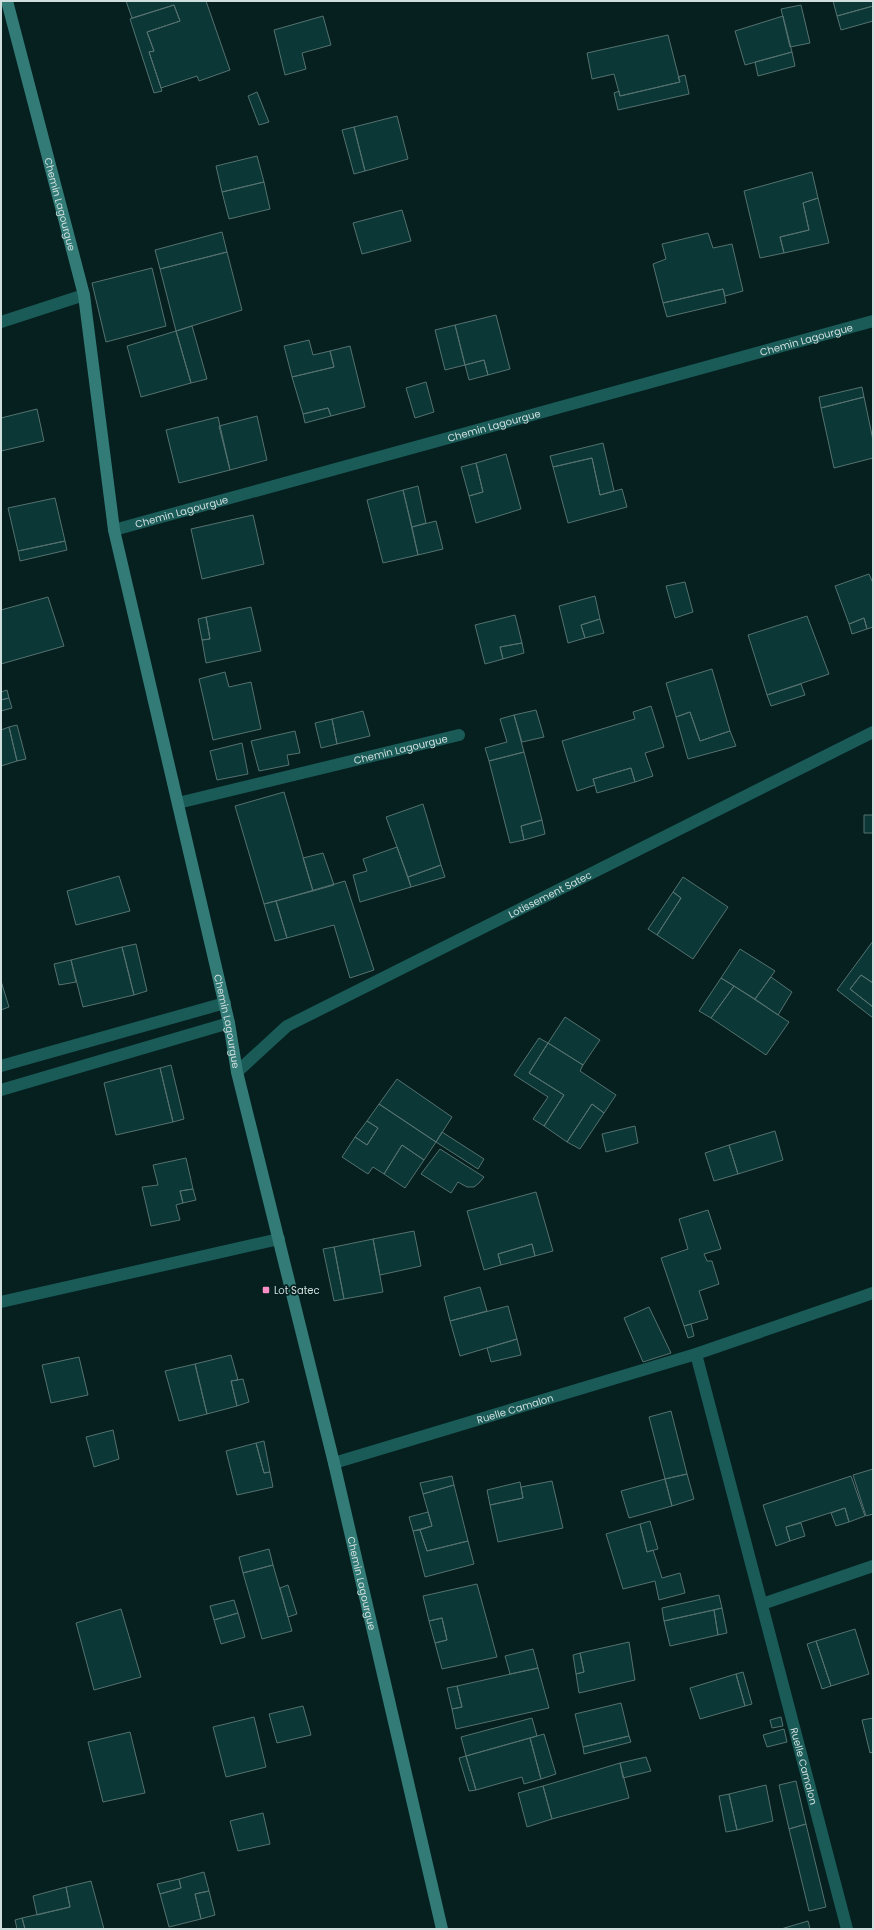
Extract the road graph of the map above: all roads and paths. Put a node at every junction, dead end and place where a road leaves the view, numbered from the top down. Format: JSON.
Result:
{"nodes":[{"id":1,"x":7,"y":1,"type":"edge"},
{"id":2,"x":84,"y":295,"type":"junction"},
{"id":3,"x":873,"y":321,"type":"edge"},
{"id":4,"x":1,"y":322,"type":"edge"},
{"id":5,"x":114,"y":530,"type":"junction"},
{"id":6,"x":873,"y":732,"type":"edge"},
{"id":7,"x":459,"y":735,"type":"dead end"},
{"id":8,"x":178,"y":803,"type":"junction"},
{"id":9,"x":225,"y":1003,"type":"junction"},
{"id":10,"x":230,"y":1023,"type":"junction"},
{"id":11,"x":1,"y":1066,"type":"edge"},
{"id":12,"x":237,"y":1072,"type":"junction"},
{"id":13,"x":1,"y":1090,"type":"edge"},
{"id":14,"x":279,"y":1239,"type":"junction"},
{"id":15,"x":873,"y":1293,"type":"edge"},
{"id":16,"x":1,"y":1302,"type":"edge"},
{"id":17,"x":696,"y":1354,"type":"junction"},
{"id":18,"x":334,"y":1463,"type":"junction"},
{"id":19,"x":873,"y":1566,"type":"edge"},
{"id":20,"x":762,"y":1604,"type":"junction"},
{"id":21,"x":442,"y":1929,"type":"edge"},
{"id":22,"x":847,"y":1929,"type":"edge"}],
"edges":[{"from":1,"to":2,"type":"street","name":"Chemin Lagourgue"},
{"from":2,"to":4,"type":"street"},
{"from":2,"to":5,"type":"street","name":"Chemin Lagourgue"},
{"from":3,"to":5,"type":"street","name":"Chemin Lagourgue"},
{"from":5,"to":8,"type":"street","name":"Chemin Lagourgue"},
{"from":6,"to":12,"type":"street","name":"Lotissement Satec"},
{"from":7,"to":8,"type":"street","name":"Chemin Lagourgue"},
{"from":8,"to":9,"type":"street","name":"Chemin Lagourgue"},
{"from":9,"to":10,"type":"street","name":"Chemin Lagourgue"},
{"from":9,"to":11,"type":"street"},
{"from":10,"to":12,"type":"street","name":"Chemin Lagourgue"},
{"from":10,"to":13,"type":"street"},
{"from":12,"to":14,"type":"street","name":"Chemin Lagourgue"},
{"from":14,"to":16,"type":"street"},
{"from":14,"to":18,"type":"street","name":"Chemin Lagourgue"},
{"from":15,"to":17,"type":"street","name":"Ruelle Camalon"},
{"from":17,"to":18,"type":"street","name":"Ruelle Camalon"},
{"from":17,"to":20,"type":"street","name":"Ruelle Camalon"},
{"from":18,"to":21,"type":"street","name":"Chemin Lagourgue"},
{"from":19,"to":20,"type":"street"},
{"from":20,"to":22,"type":"street","name":"Ruelle Camalon"}]}
